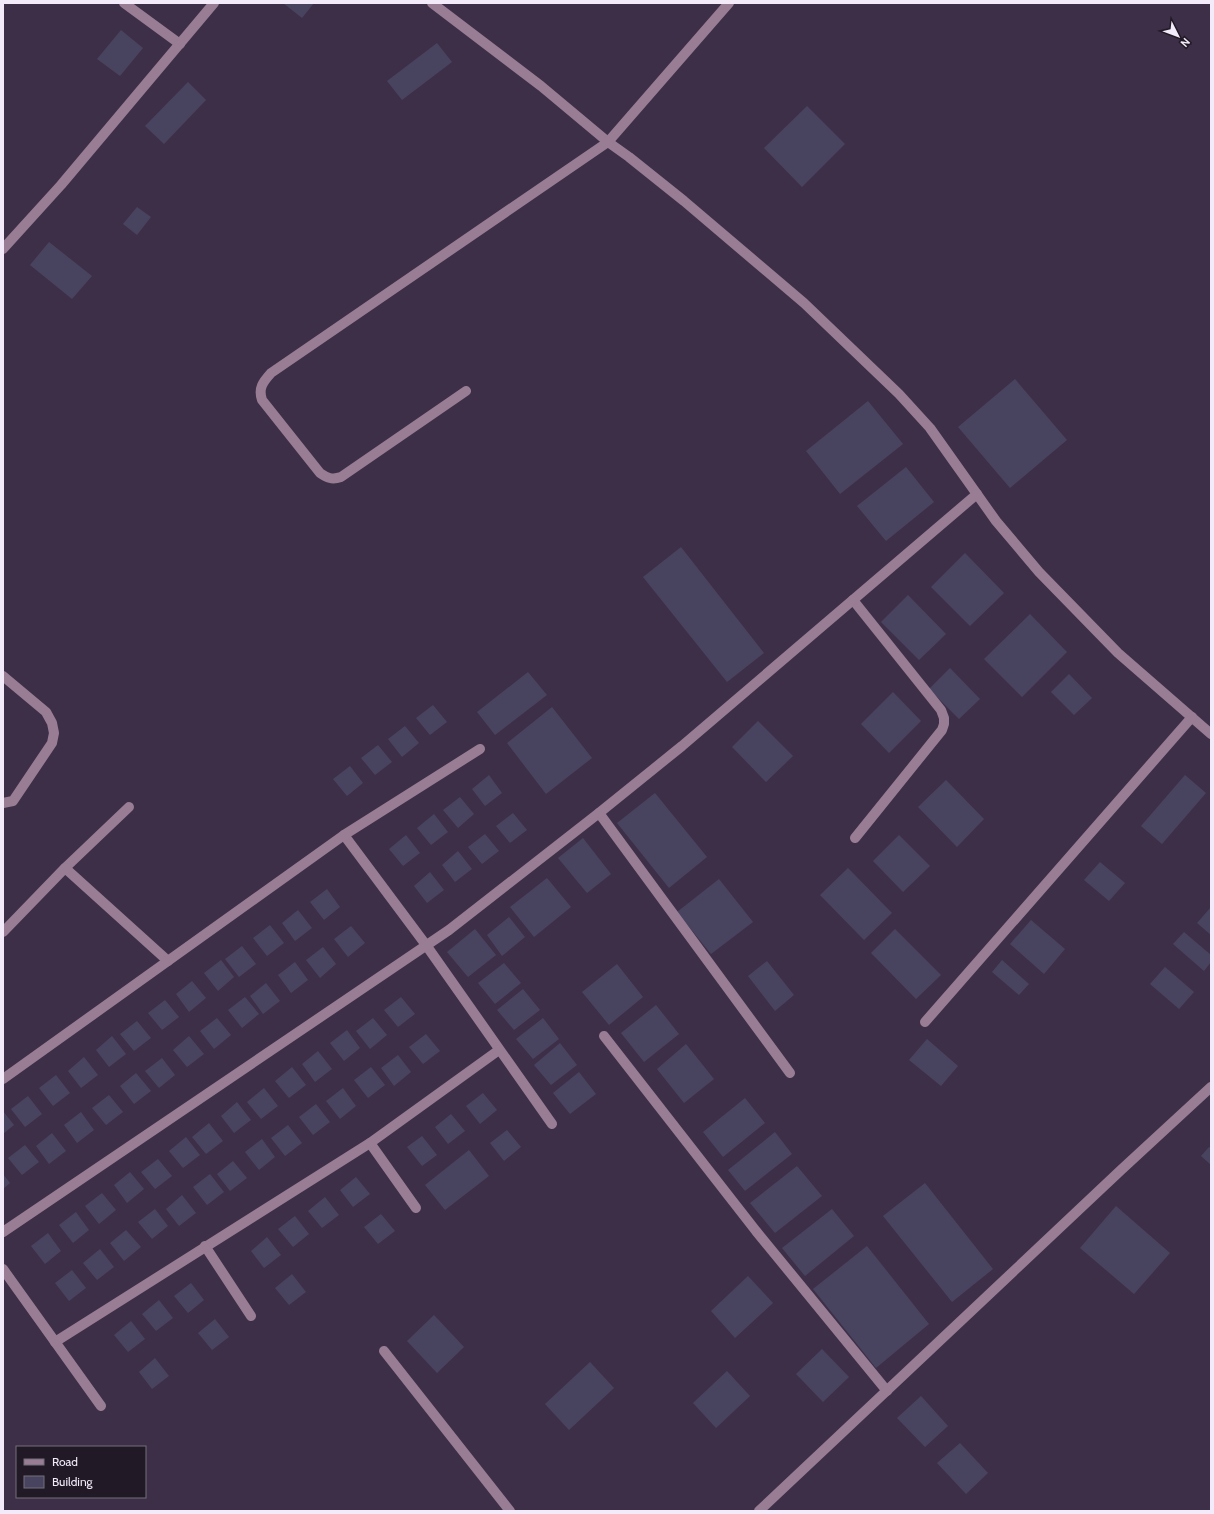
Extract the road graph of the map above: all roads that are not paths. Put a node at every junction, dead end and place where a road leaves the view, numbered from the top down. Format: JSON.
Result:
{"nodes":[{"id":1,"x":124,"y":3,"type":"edge"},
{"id":2,"x":214,"y":3,"type":"edge"},
{"id":3,"x":432,"y":3,"type":"edge"},
{"id":4,"x":729,"y":3,"type":"edge"},
{"id":5,"x":180,"y":44,"type":"junction"},
{"id":6,"x":608,"y":142,"type":"junction"},
{"id":7,"x":3,"y":249,"type":"edge"},
{"id":8,"x":466,"y":391,"type":"dead end"},
{"id":9,"x":977,"y":494,"type":"junction"},
{"id":10,"x":853,"y":600,"type":"junction"},
{"id":11,"x":3,"y":676,"type":"edge"},
{"id":12,"x":1192,"y":717,"type":"junction"},
{"id":13,"x":1211,"y":734,"type":"edge"},
{"id":14,"x":480,"y":749,"type":"dead end"},
{"id":15,"x":3,"y":803,"type":"edge"},
{"id":16,"x":129,"y":807,"type":"dead end"},
{"id":17,"x":599,"y":813,"type":"junction"},
{"id":18,"x":344,"y":835,"type":"junction"},
{"id":19,"x":855,"y":838,"type":"dead end"},
{"id":20,"x":65,"y":868,"type":"junction"},
{"id":21,"x":3,"y":932,"type":"edge"},
{"id":22,"x":426,"y":945,"type":"junction"},
{"id":23,"x":168,"y":961,"type":"junction"},
{"id":24,"x":925,"y":1022,"type":"dead end"},
{"id":25,"x":604,"y":1036,"type":"dead end"},
{"id":26,"x":499,"y":1050,"type":"junction"},
{"id":27,"x":790,"y":1072,"type":"dead end"},
{"id":28,"x":3,"y":1079,"type":"edge"},
{"id":29,"x":1211,"y":1087,"type":"edge"},
{"id":30,"x":552,"y":1124,"type":"dead end"},
{"id":31,"x":370,"y":1143,"type":"junction"},
{"id":32,"x":416,"y":1208,"type":"dead end"},
{"id":33,"x":3,"y":1232,"type":"edge"},
{"id":34,"x":205,"y":1246,"type":"junction"},
{"id":35,"x":3,"y":1269,"type":"edge"},
{"id":36,"x":251,"y":1316,"type":"dead end"},
{"id":37,"x":55,"y":1342,"type":"junction"},
{"id":38,"x":384,"y":1351,"type":"dead end"},
{"id":39,"x":887,"y":1391,"type":"junction"},
{"id":40,"x":101,"y":1406,"type":"dead end"},
{"id":41,"x":510,"y":1511,"type":"edge"},
{"id":42,"x":759,"y":1511,"type":"edge"}],
"edges":[{"from":1,"to":5,"type":"street"},
{"from":2,"to":5,"type":"street"},
{"from":3,"to":6,"type":"street"},
{"from":4,"to":6,"type":"street"},
{"from":5,"to":7,"type":"street"},
{"from":6,"to":8,"type":"street"},
{"from":6,"to":9,"type":"street"},
{"from":9,"to":10,"type":"street"},
{"from":9,"to":12,"type":"street"},
{"from":10,"to":17,"type":"street"},
{"from":10,"to":19,"type":"street"},
{"from":11,"to":15,"type":"street"},
{"from":12,"to":13,"type":"street"},
{"from":12,"to":24,"type":"street"},
{"from":14,"to":18,"type":"street"},
{"from":16,"to":20,"type":"street"},
{"from":17,"to":22,"type":"street"},
{"from":17,"to":27,"type":"street"},
{"from":18,"to":22,"type":"street"},
{"from":18,"to":23,"type":"street"},
{"from":20,"to":21,"type":"street"},
{"from":20,"to":23,"type":"street"},
{"from":22,"to":26,"type":"street"},
{"from":22,"to":33,"type":"street"},
{"from":23,"to":28,"type":"street"},
{"from":25,"to":39,"type":"street"},
{"from":26,"to":30,"type":"street"},
{"from":26,"to":31,"type":"street"},
{"from":29,"to":39,"type":"street"},
{"from":31,"to":32,"type":"street"},
{"from":31,"to":34,"type":"street"},
{"from":34,"to":36,"type":"street"},
{"from":34,"to":37,"type":"street"},
{"from":35,"to":37,"type":"street"},
{"from":37,"to":40,"type":"street"},
{"from":38,"to":41,"type":"street"},
{"from":39,"to":42,"type":"street"}]}
